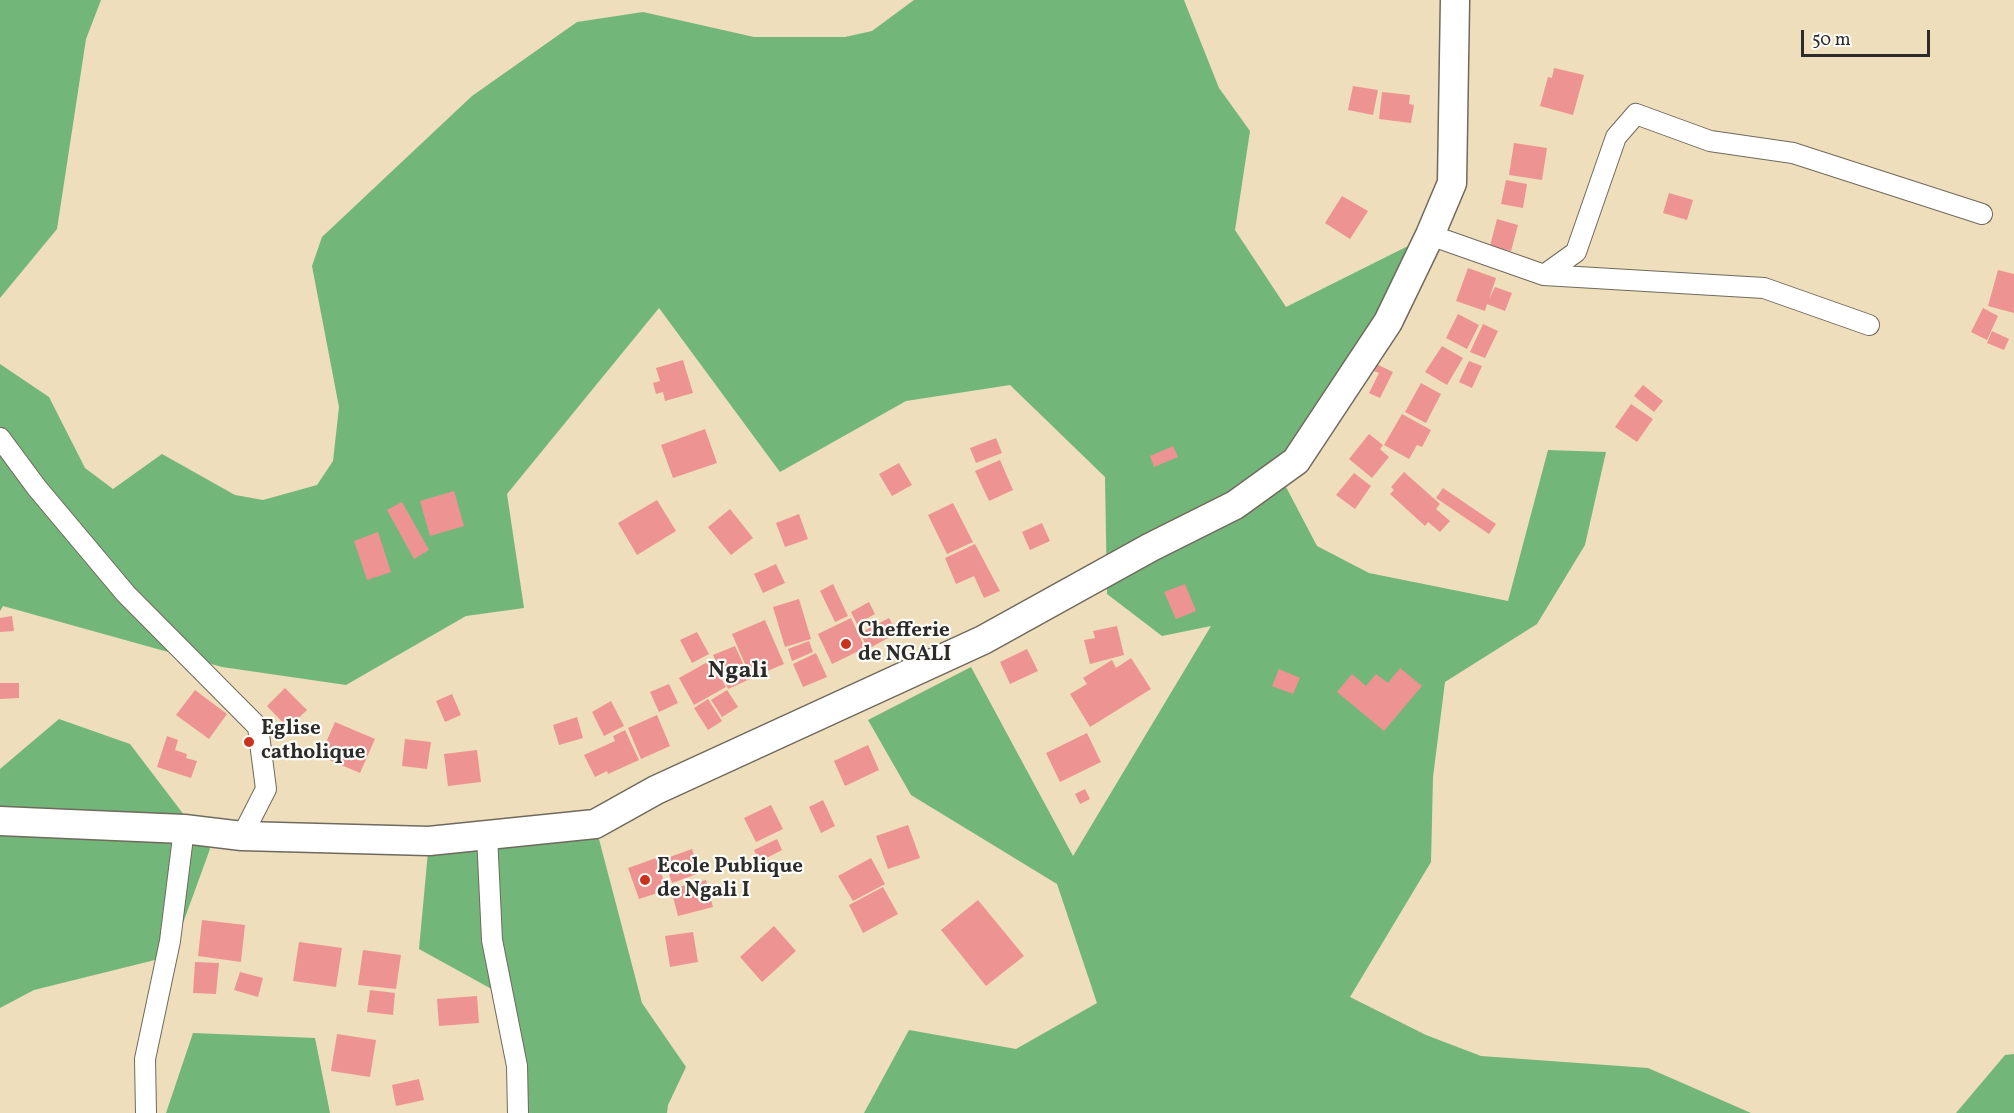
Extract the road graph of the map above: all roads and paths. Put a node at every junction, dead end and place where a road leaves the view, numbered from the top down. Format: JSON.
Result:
{"nodes":[{"id":1,"x":1455,"y":0,"type":"edge"},
{"id":2,"x":1982,"y":214,"type":"dead end"},
{"id":3,"x":1430,"y":235,"type":"junction"},
{"id":4,"x":1544,"y":275,"type":"junction"},
{"id":5,"x":1869,"y":325,"type":"dead end"},
{"id":6,"x":0,"y":438,"type":"edge"},
{"id":7,"x":0,"y":821,"type":"edge"},
{"id":8,"x":184,"y":829,"type":"junction"},
{"id":9,"x":242,"y":836,"type":"junction"},
{"id":10,"x":487,"y":836,"type":"junction"},
{"id":11,"x":146,"y":1113,"type":"edge"},
{"id":12,"x":518,"y":1113,"type":"edge"}],
"edges":[{"from":1,"to":3,"type":"street"},
{"from":2,"to":4,"type":"street"},
{"from":3,"to":4,"type":"street"},
{"from":3,"to":10,"type":"street"},
{"from":4,"to":5,"type":"street"},
{"from":6,"to":9,"type":"street"},
{"from":7,"to":8,"type":"street"},
{"from":8,"to":9,"type":"street"},
{"from":8,"to":11,"type":"street"},
{"from":9,"to":10,"type":"street"},
{"from":10,"to":12,"type":"street"}]}
